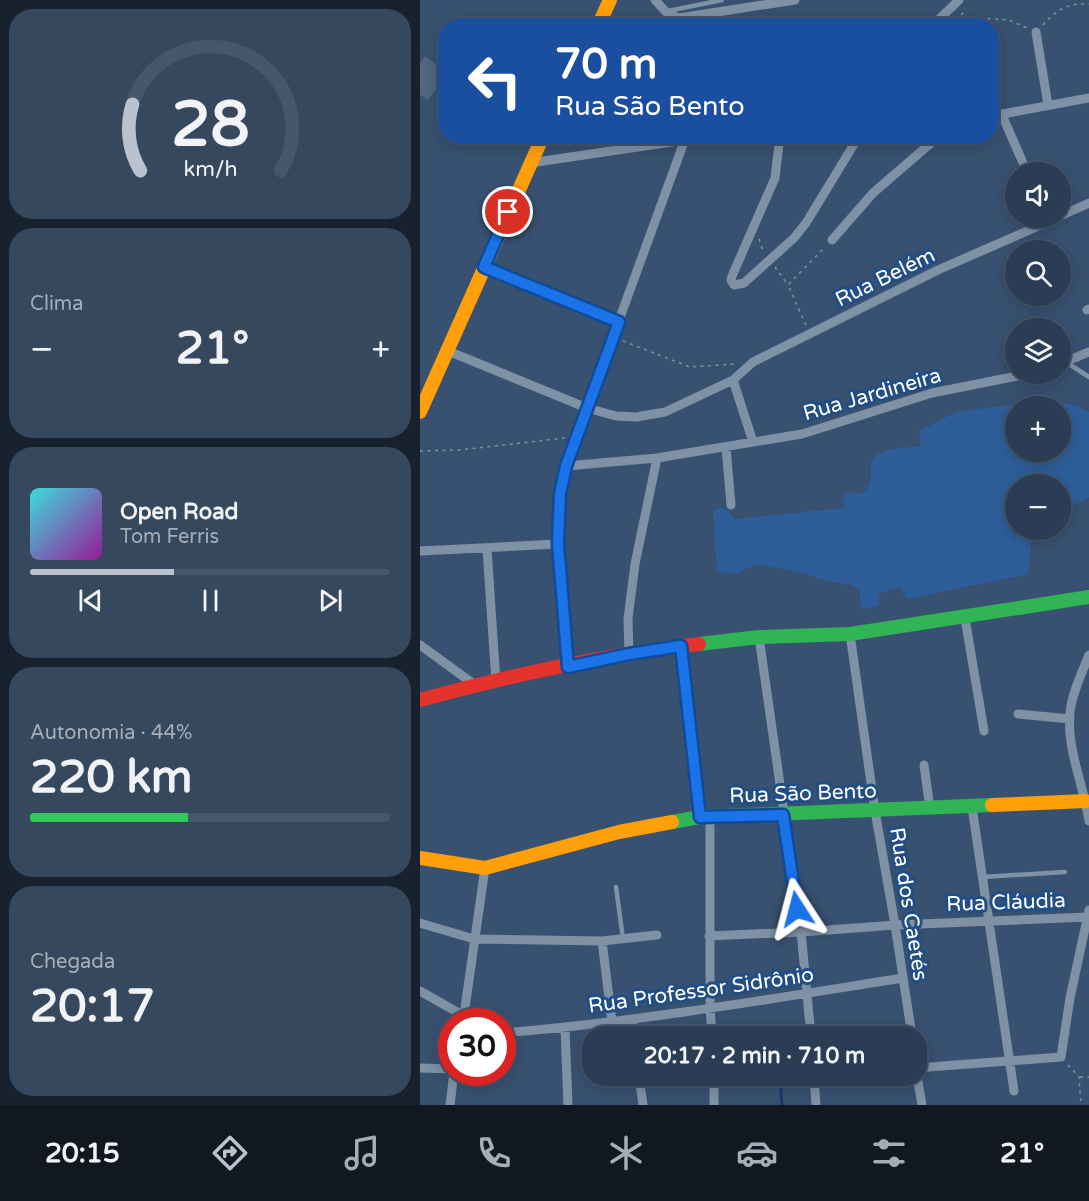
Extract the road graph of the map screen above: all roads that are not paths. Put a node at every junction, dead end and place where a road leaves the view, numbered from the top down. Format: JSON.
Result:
{"nodes":[{"id":1,"x":610,"y":0,"type":"edge"},
{"id":2,"x":655,"y":0,"type":"edge"},
{"id":3,"x":722,"y":0,"type":"edge"},
{"id":4,"x":795,"y":0,"type":"edge"},
{"id":5,"x":962,"y":3,"type":"edge"},
{"id":6,"x":666,"y":12,"type":"junction"},
{"id":7,"x":602,"y":18,"type":"edge"},
{"id":8,"x":942,"y":18,"type":"edge"},
{"id":9,"x":1036,"y":32,"type":"road end"},
{"id":10,"x":1089,"y":98,"type":"edge"},
{"id":11,"x":1048,"y":105,"type":"junction"},
{"id":12,"x":999,"y":115,"type":"edge"},
{"id":13,"x":1002,"y":115,"type":"junction"},
{"id":14,"x":540,"y":144,"type":"edge"},
{"id":15,"x":572,"y":144,"type":"edge"},
{"id":16,"x":589,"y":144,"type":"edge"},
{"id":17,"x":663,"y":144,"type":"edge"},
{"id":18,"x":683,"y":144,"type":"edge"},
{"id":19,"x":779,"y":144,"type":"edge"},
{"id":20,"x":855,"y":144,"type":"edge"},
{"id":21,"x":930,"y":144,"type":"edge"},
{"id":22,"x":1023,"y":162,"type":"edge"},
{"id":23,"x":530,"y":163,"type":"junction"},
{"id":24,"x":1089,"y":202,"type":"edge"},
{"id":25,"x":1071,"y":210,"type":"edge"},
{"id":26,"x":1031,"y":228,"type":"edge"},
{"id":27,"x":832,"y":240,"type":"road end"},
{"id":28,"x":484,"y":267,"type":"junction"},
{"id":29,"x":619,"y":322,"type":"junction"},
{"id":30,"x":448,"y":351,"type":"junction"},
{"id":31,"x":1089,"y":352,"type":"edge"},
{"id":32,"x":1071,"y":360,"type":"edge"},
{"id":33,"x":1071,"y":367,"type":"edge"},
{"id":34,"x":1089,"y":377,"type":"edge"},
{"id":35,"x":1005,"y":378,"type":"edge"},
{"id":36,"x":734,"y":380,"type":"junction"},
{"id":37,"x":587,"y":408,"type":"junction"},
{"id":38,"x":420,"y":412,"type":"edge"},
{"id":39,"x":753,"y":442,"type":"junction"},
{"id":40,"x":726,"y":447,"type":"junction"},
{"id":41,"x":657,"y":458,"type":"junction"},
{"id":42,"x":566,"y":466,"type":"junction"},
{"id":43,"x":731,"y":505,"type":"dead end"},
{"id":44,"x":558,"y":544,"type":"junction"},
{"id":45,"x":487,"y":549,"type":"junction"},
{"id":46,"x":420,"y":551,"type":"edge"},
{"id":47,"x":1089,"y":597,"type":"edge"},
{"id":48,"x":965,"y":618,"type":"junction"},
{"id":49,"x":850,"y":634,"type":"junction"},
{"id":50,"x":759,"y":638,"type":"junction"},
{"id":51,"x":420,"y":645,"type":"edge"},
{"id":52,"x":681,"y":646,"type":"junction"},
{"id":53,"x":629,"y":654,"type":"junction"},
{"id":54,"x":1089,"y":655,"type":"edge"},
{"id":55,"x":568,"y":667,"type":"junction"},
{"id":56,"x":496,"y":682,"type":"junction"},
{"id":57,"x":475,"y":686,"type":"junction"},
{"id":58,"x":420,"y":700,"type":"edge"},
{"id":59,"x":1018,"y":714,"type":"dead end"},
{"id":60,"x":1070,"y":719,"type":"junction"},
{"id":61,"x":984,"y":731,"type":"dead end"},
{"id":62,"x":924,"y":765,"type":"dead end"},
{"id":63,"x":1086,"y":801,"type":"junction"},
{"id":64,"x":972,"y":807,"type":"junction"},
{"id":65,"x":930,"y":809,"type":"junction"},
{"id":66,"x":875,"y":811,"type":"junction"},
{"id":67,"x":783,"y":815,"type":"junction"},
{"id":68,"x":705,"y":817,"type":"junction"},
{"id":69,"x":1089,"y":821,"type":"edge"},
{"id":70,"x":420,"y":858,"type":"edge"},
{"id":71,"x":485,"y":868,"type":"junction"},
{"id":72,"x":1065,"y":872,"type":"dead end"},
{"id":73,"x":982,"y":877,"type":"junction"},
{"id":74,"x":616,"y":887,"type":"dead end"},
{"id":75,"x":1088,"y":914,"type":"edge"},
{"id":76,"x":988,"y":921,"type":"junction"},
{"id":77,"x":420,"y":923,"type":"edge"},
{"id":78,"x":895,"y":925,"type":"junction"},
{"id":79,"x":801,"y":932,"type":"junction"},
{"id":80,"x":657,"y":935,"type":"dead end"},
{"id":81,"x":709,"y":936,"type":"junction"},
{"id":82,"x":474,"y":939,"type":"junction"},
{"id":83,"x":623,"y":939,"type":"junction"},
{"id":84,"x":602,"y":941,"type":"junction"},
{"id":85,"x":1084,"y":948,"type":"edge"},
{"id":86,"x":903,"y":978,"type":"junction"},
{"id":87,"x":420,"y":991,"type":"edge"},
{"id":88,"x":808,"y":993,"type":"junction"},
{"id":89,"x":710,"y":1007,"type":"junction"},
{"id":90,"x":446,"y":1008,"type":"edge"},
{"id":91,"x":465,"y":1008,"type":"edge"},
{"id":92,"x":632,"y":1019,"type":"junction"},
{"id":93,"x":612,"y":1022,"type":"junction"},
{"id":94,"x":633,"y":1026,"type":"edge"},
{"id":95,"x":711,"y":1026,"type":"edge"},
{"id":96,"x":810,"y":1026,"type":"edge"},
{"id":97,"x":910,"y":1026,"type":"edge"},
{"id":98,"x":565,"y":1028,"type":"junction"},
{"id":99,"x":516,"y":1033,"type":"edge"},
{"id":100,"x":1010,"y":1061,"type":"junction"},
{"id":101,"x":420,"y":1068,"type":"edge"},
{"id":102,"x":927,"y":1068,"type":"edge"},
{"id":103,"x":438,"y":1069,"type":"edge"},
{"id":104,"x":452,"y":1086,"type":"edge"},
{"id":105,"x":640,"y":1086,"type":"edge"},
{"id":106,"x":714,"y":1086,"type":"edge"},
{"id":107,"x":815,"y":1086,"type":"edge"},
{"id":108,"x":919,"y":1086,"type":"edge"},
{"id":109,"x":1014,"y":1091,"type":"dead end"},
{"id":110,"x":715,"y":1101,"type":"edge"},
{"id":111,"x":450,"y":1104,"type":"edge"},
{"id":112,"x":922,"y":1104,"type":"edge"},
{"id":113,"x":568,"y":1105,"type":"edge"},
{"id":114,"x":643,"y":1105,"type":"edge"},
{"id":115,"x":816,"y":1105,"type":"edge"}],
"edges":[{"from":1,"to":7,"type":"street"},
{"from":2,"to":6,"type":"street"},
{"from":3,"to":6,"type":"lane"},
{"from":4,"to":6,"type":"street"},
{"from":5,"to":8,"type":"street"},
{"from":9,"to":11,"type":"street"},
{"from":10,"to":11,"type":"street"},
{"from":11,"to":13,"type":"street"},
{"from":12,"to":13,"type":"street"},
{"from":13,"to":22,"type":"street"},
{"from":14,"to":23,"type":"street"},
{"from":15,"to":16,"type":"lane"},
{"from":17,"to":23,"type":"street"},
{"from":18,"to":29,"type":"street"},
{"from":19,"to":20,"type":"street"},
{"from":21,"to":27,"type":"street"},
{"from":23,"to":28,"type":"street"},
{"from":24,"to":25,"type":"street","name":"Rua Belém"},
{"from":26,"to":36,"type":"street","name":"Rua Belém"},
{"from":28,"to":29,"type":"street"},
{"from":28,"to":30,"type":"street"},
{"from":29,"to":37,"type":"street"},
{"from":30,"to":37,"type":"street","name":"Rua Belém"},
{"from":30,"to":38,"type":"street"},
{"from":31,"to":32,"type":"street"},
{"from":33,"to":34,"type":"lane"},
{"from":35,"to":39,"type":"street","name":"Rua Jardineira"},
{"from":36,"to":37,"type":"street","name":"Rua Belém"},
{"from":36,"to":39,"type":"street"},
{"from":37,"to":42,"type":"street"},
{"from":39,"to":40,"type":"street","name":"Rua Jardineira"},
{"from":40,"to":41,"type":"street","name":"Rua Jardineira"},
{"from":40,"to":43,"type":"street"},
{"from":41,"to":42,"type":"street","name":"Rua Jardineira"},
{"from":41,"to":53,"type":"street"},
{"from":42,"to":44,"type":"street"},
{"from":44,"to":45,"type":"street"},
{"from":44,"to":55,"type":"street"},
{"from":45,"to":46,"type":"street"},
{"from":45,"to":56,"type":"street"},
{"from":47,"to":48,"type":"street"},
{"from":48,"to":49,"type":"street"},
{"from":48,"to":61,"type":"street"},
{"from":49,"to":50,"type":"street"},
{"from":49,"to":66,"type":"street","name":"Rua dos Caetés"},
{"from":50,"to":52,"type":"street"},
{"from":50,"to":67,"type":"street"},
{"from":51,"to":57,"type":"street"},
{"from":52,"to":53,"type":"street"},
{"from":52,"to":68,"type":"street"},
{"from":53,"to":55,"type":"street"},
{"from":54,"to":60,"type":"street"},
{"from":55,"to":56,"type":"street"},
{"from":56,"to":57,"type":"street"},
{"from":57,"to":58,"type":"street"},
{"from":59,"to":60,"type":"street"},
{"from":60,"to":63,"type":"street"},
{"from":62,"to":65,"type":"street"},
{"from":63,"to":64,"type":"street","name":"Rua São Bento"},
{"from":63,"to":69,"type":"street"},
{"from":64,"to":65,"type":"street","name":"Rua São Bento"},
{"from":64,"to":73,"type":"street"},
{"from":65,"to":66,"type":"street","name":"Rua São Bento"},
{"from":66,"to":67,"type":"street","name":"Rua São Bento"},
{"from":66,"to":78,"type":"street","name":"Rua dos Caetés"},
{"from":67,"to":68,"type":"street","name":"Rua São Bento"},
{"from":67,"to":79,"type":"street"},
{"from":68,"to":71,"type":"street","name":"Rua São Bento"},
{"from":68,"to":81,"type":"street"},
{"from":70,"to":71,"type":"street","name":"Rua São Bento"},
{"from":71,"to":82,"type":"street"},
{"from":72,"to":73,"type":"lane"},
{"from":73,"to":76,"type":"street"},
{"from":74,"to":83,"type":"lane"},
{"from":75,"to":76,"type":"street","name":"Rua Cláudia"},
{"from":75,"to":85,"type":"street"},
{"from":76,"to":78,"type":"street","name":"Rua Cláudia"},
{"from":76,"to":100,"type":"street"},
{"from":77,"to":82,"type":"street"},
{"from":78,"to":79,"type":"street","name":"Rua Cláudia"},
{"from":78,"to":86,"type":"street","name":"Rua dos Caetés"},
{"from":79,"to":81,"type":"street","name":"Rua Cláudia"},
{"from":79,"to":88,"type":"street"},
{"from":80,"to":83,"type":"street"},
{"from":81,"to":89,"type":"street"},
{"from":82,"to":84,"type":"street"},
{"from":82,"to":91,"type":"street"},
{"from":83,"to":84,"type":"street"},
{"from":84,"to":93,"type":"street"},
{"from":85,"to":100,"type":"street"},
{"from":86,"to":88,"type":"street","name":"Rua Professor Sidrônio"},
{"from":86,"to":97,"type":"street","name":"Rua dos Caetés"},
{"from":87,"to":90,"type":"street"},
{"from":88,"to":89,"type":"street","name":"Rua Professor Sidrônio"},
{"from":88,"to":96,"type":"street"},
{"from":89,"to":92,"type":"street","name":"Rua Professor Sidrônio"},
{"from":89,"to":95,"type":"street"},
{"from":92,"to":93,"type":"street","name":"Rua Professor Sidrônio"},
{"from":92,"to":94,"type":"street"},
{"from":93,"to":98,"type":"street","name":"Rua Professor Sidrônio"},
{"from":98,"to":99,"type":"street","name":"Rua Professor Sidrônio"},
{"from":98,"to":113,"type":"street"},
{"from":100,"to":102,"type":"street"},
{"from":100,"to":109,"type":"street"},
{"from":101,"to":103,"type":"street"},
{"from":104,"to":111,"type":"street"},
{"from":105,"to":114,"type":"street"},
{"from":106,"to":110,"type":"street"},
{"from":107,"to":115,"type":"street"},
{"from":108,"to":112,"type":"street"}]}
